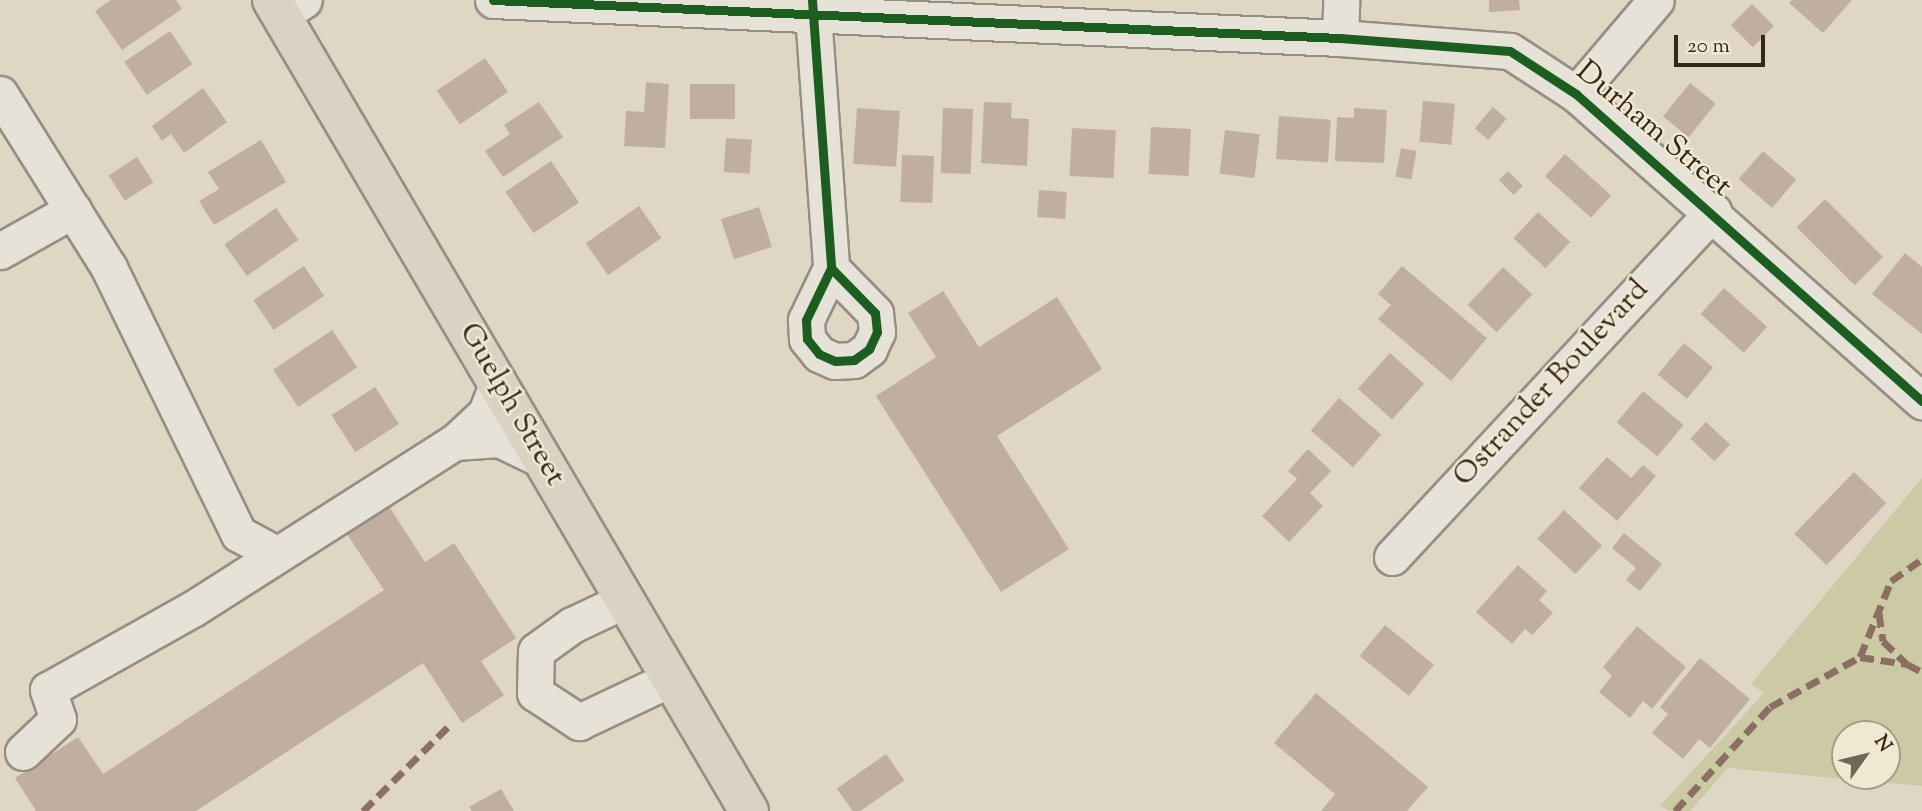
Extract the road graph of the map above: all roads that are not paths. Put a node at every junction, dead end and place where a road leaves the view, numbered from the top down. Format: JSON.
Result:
{"nodes":[{"id":1,"x":494,"y":0,"type":"edge"},
{"id":2,"x":1341,"y":0,"type":"edge"},
{"id":3,"x":1656,"y":0,"type":"edge"},
{"id":4,"x":285,"y":5,"type":"edge"},
{"id":5,"x":811,"y":8,"type":"edge"},
{"id":6,"x":1340,"y":38,"type":"junction"},
{"id":7,"x":0,"y":94,"type":"edge"},
{"id":8,"x":1576,"y":94,"type":"junction"},
{"id":9,"x":73,"y":210,"type":"junction"},
{"id":10,"x":1713,"y":211,"type":"junction"},
{"id":11,"x":0,"y":251,"type":"edge"},
{"id":12,"x":831,"y":268,"type":"dead end"},
{"id":13,"x":498,"y":382,"type":"junction"},
{"id":14,"x":1922,"y":401,"type":"edge"},
{"id":15,"x":455,"y":442,"type":"junction"},
{"id":16,"x":543,"y":460,"type":"junction"},
{"id":17,"x":276,"y":554,"type":"junction"},
{"id":18,"x":1392,"y":557,"type":"dead end"},
{"id":19,"x":625,"y":600,"type":"junction"},
{"id":20,"x":672,"y":678,"type":"junction"},
{"id":21,"x":23,"y":752,"type":"dead end"},
{"id":22,"x":749,"y":811,"type":"edge"}],
"edges":[{"from":1,"to":5,"type":"street","name":"Durham Street"},
{"from":2,"to":6,"type":"street"},
{"from":3,"to":8,"type":"street"},
{"from":4,"to":13,"type":"main road","name":"Guelph Street"},
{"from":5,"to":6,"type":"street","name":"Durham Street"},
{"from":5,"to":12,"type":"street"},
{"from":6,"to":8,"type":"street","name":"Durham Street"},
{"from":7,"to":9,"type":"street"},
{"from":8,"to":10,"type":"street","name":"Durham Street"},
{"from":9,"to":11,"type":"street"},
{"from":9,"to":17,"type":"street"},
{"from":10,"to":14,"type":"street","name":"Durham Street"},
{"from":10,"to":18,"type":"street","name":"Ostrander Boulevard"},
{"from":13,"to":15,"type":"street"},
{"from":13,"to":16,"type":"main road","name":"Guelph Street"},
{"from":15,"to":16,"type":"street"},
{"from":15,"to":17,"type":"street"},
{"from":16,"to":19,"type":"main road","name":"Guelph Street"},
{"from":17,"to":21,"type":"street"},
{"from":19,"to":20,"type":"main road","name":"Guelph Street"},
{"from":19,"to":20,"type":"street"},
{"from":20,"to":22,"type":"main road","name":"Guelph Street"}]}
